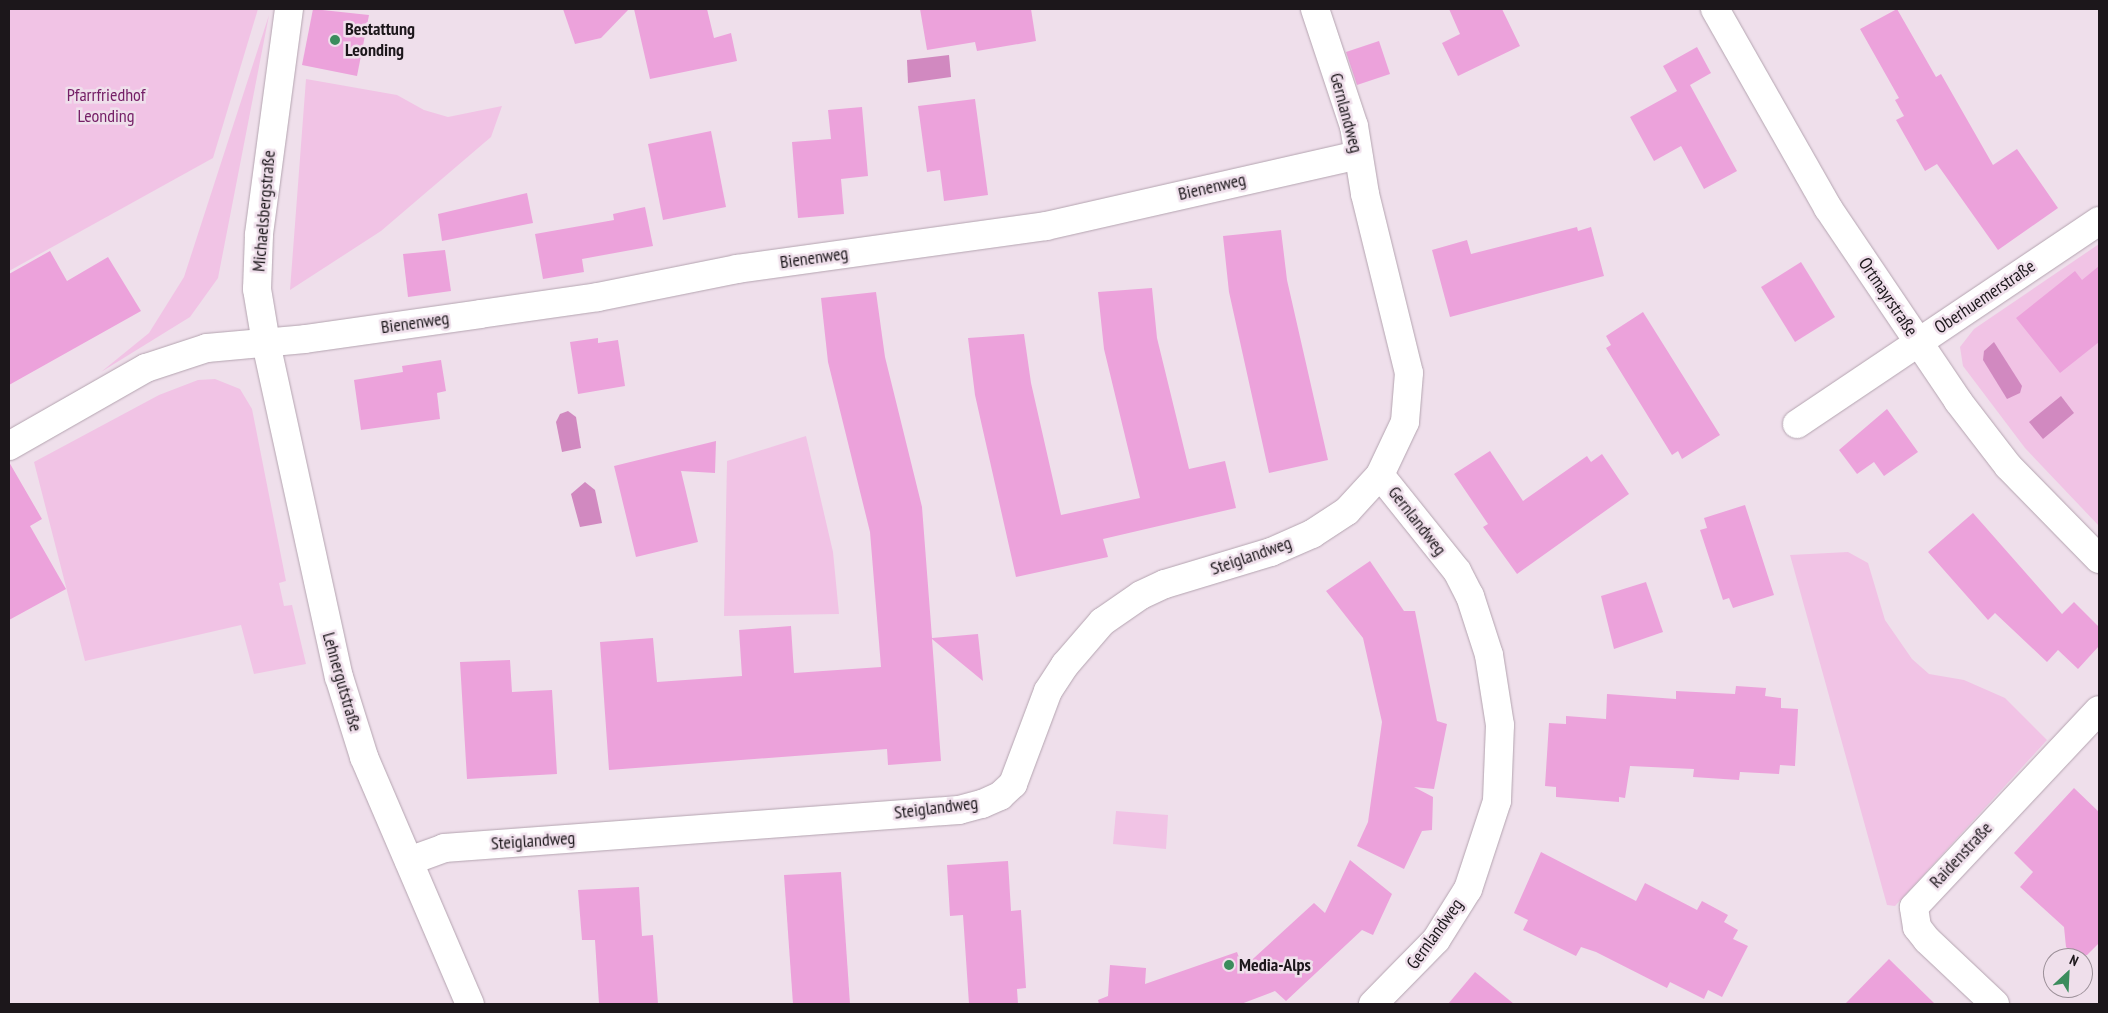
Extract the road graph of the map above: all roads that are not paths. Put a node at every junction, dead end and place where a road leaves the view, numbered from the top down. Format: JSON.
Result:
{"nodes":[{"id":1,"x":289,"y":9,"type":"edge"},
{"id":2,"x":1315,"y":9,"type":"edge"},
{"id":3,"x":1715,"y":9,"type":"edge"},
{"id":4,"x":1358,"y":155,"type":"junction"},
{"id":5,"x":2099,"y":221,"type":"edge"},
{"id":6,"x":266,"y":342,"type":"junction"},
{"id":7,"x":1918,"y":342,"type":"junction"},
{"id":8,"x":1797,"y":424,"type":"dead end"},
{"id":9,"x":9,"y":446,"type":"edge"},
{"id":10,"x":1380,"y":474,"type":"junction"},
{"id":11,"x":2099,"y":559,"type":"edge"},
{"id":12,"x":2099,"y":710,"type":"edge"},
{"id":13,"x":409,"y":861,"type":"junction"},
{"id":14,"x":470,"y":1004,"type":"edge"},
{"id":15,"x":1373,"y":1004,"type":"edge"},
{"id":16,"x":1995,"y":1004,"type":"edge"}],
"edges":[{"from":1,"to":6,"type":"street","name":"Michaelsbergstraße"},
{"from":2,"to":4,"type":"street","name":"Gernlandweg"},
{"from":3,"to":7,"type":"street","name":"Ortmayrstraße"},
{"from":4,"to":6,"type":"street","name":"Bienenweg"},
{"from":4,"to":10,"type":"street","name":"Gernlandweg"},
{"from":5,"to":7,"type":"street","name":"Oberhuemerstraße"},
{"from":6,"to":9,"type":"street"},
{"from":6,"to":13,"type":"street","name":"Lehnergutstraße"},
{"from":7,"to":8,"type":"street","name":"Oberhuemerstraße"},
{"from":7,"to":11,"type":"street","name":"Ortmayrstraße"},
{"from":10,"to":13,"type":"street","name":"Steiglandweg"},
{"from":10,"to":15,"type":"street","name":"Gernlandweg"},
{"from":12,"to":16,"type":"street","name":"Raidenstraße"},
{"from":13,"to":14,"type":"street","name":"Lehnergutstraße"}]}
